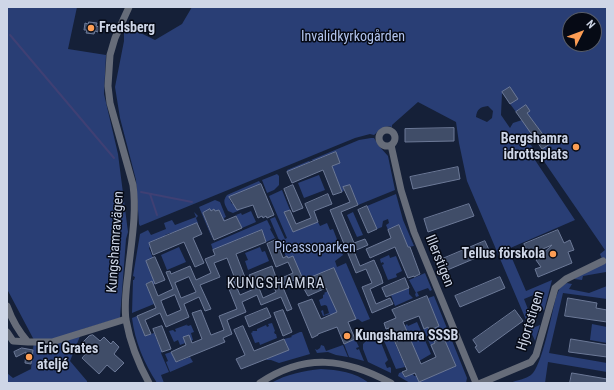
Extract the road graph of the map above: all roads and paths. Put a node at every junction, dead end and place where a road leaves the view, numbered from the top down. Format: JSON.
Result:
{"nodes":[{"id":1,"x":129,"y":7,"type":"edge"},
{"id":2,"x":391,"y":145,"type":"dead end"},
{"id":3,"x":603,"y":261,"type":"dead end"},
{"id":4,"x":7,"y":306,"type":"edge"},
{"id":5,"x":126,"y":319,"type":"junction"},
{"id":6,"x":7,"y":332,"type":"edge"},
{"id":7,"x":28,"y":342,"type":"junction"},
{"id":8,"x":149,"y":383,"type":"edge"},
{"id":9,"x":260,"y":383,"type":"edge"},
{"id":10,"x":391,"y":383,"type":"edge"},
{"id":11,"x":476,"y":383,"type":"edge"},
{"id":12,"x":482,"y":383,"type":"edge"}],
"edges":[{"from":1,"to":5,"type":"street","name":"Kungshamravägen"},
{"from":2,"to":11,"type":"street","name":"Illerstigen"},
{"from":3,"to":12,"type":"street","name":"Hjortstigen"},
{"from":4,"to":7,"type":"street"},
{"from":5,"to":7,"type":"street"},
{"from":5,"to":8,"type":"street","name":"Kungshamravägen"},
{"from":6,"to":7,"type":"street"},
{"from":9,"to":10,"type":"street"}]}
